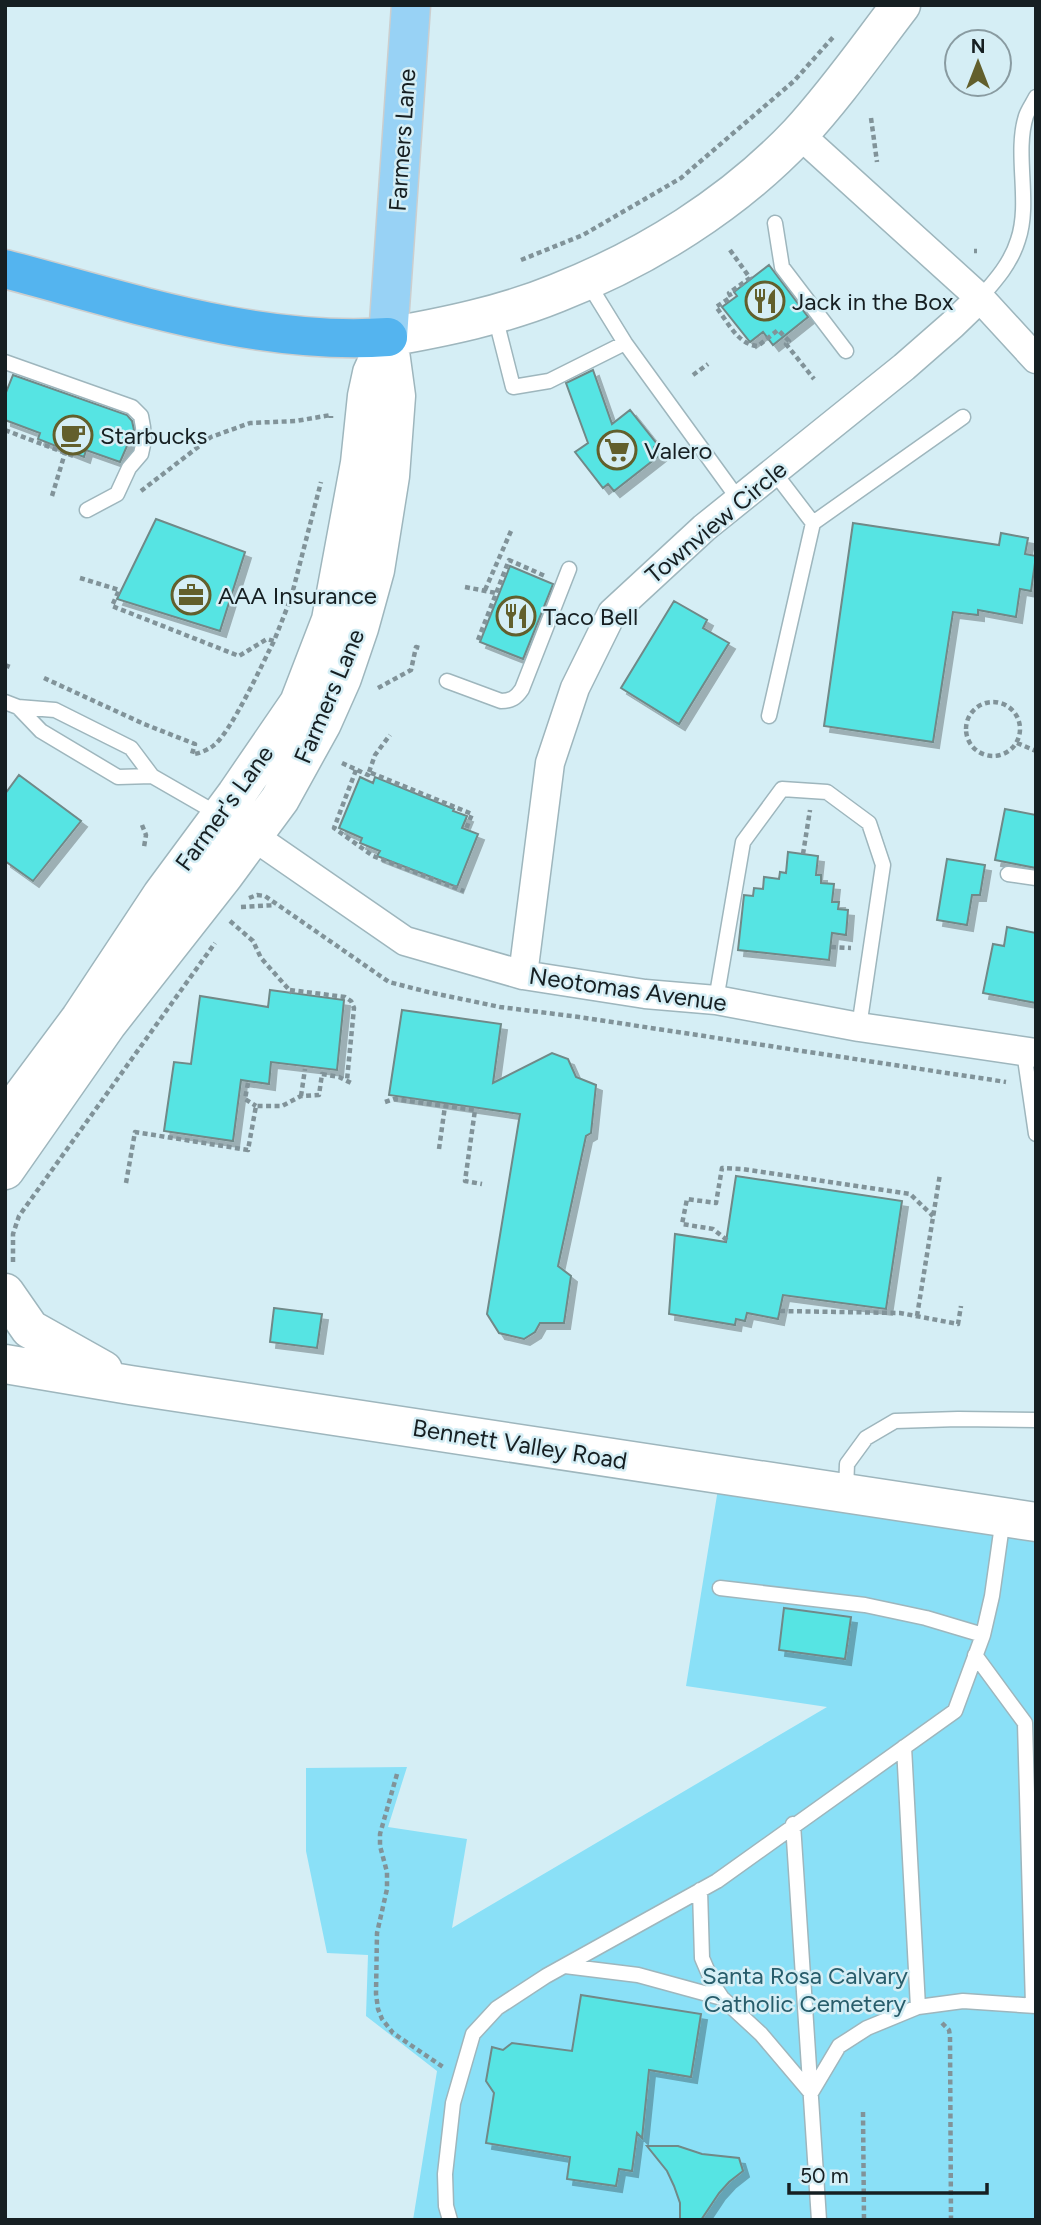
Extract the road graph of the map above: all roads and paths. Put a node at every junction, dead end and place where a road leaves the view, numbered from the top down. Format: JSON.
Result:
{"nodes":[{"id":1,"x":411,"y":5,"type":"edge"},
{"id":2,"x":901,"y":5,"type":"edge"},
{"id":3,"x":842,"y":27,"type":"dead end"},
{"id":4,"x":1036,"y":97,"type":"edge"},
{"id":5,"x":872,"y":118,"type":"dead end"},
{"id":6,"x":799,"y":134,"type":"junction"},
{"id":7,"x":877,"y":162,"type":"dead end"},
{"id":8,"x":775,"y":223,"type":"dead end"},
{"id":9,"x":730,"y":250,"type":"dead end"},
{"id":10,"x":521,"y":260,"type":"dead end"},
{"id":11,"x":5,"y":269,"type":"edge"},
{"id":12,"x":587,"y":281,"type":"junction"},
{"id":13,"x":980,"y":298,"type":"junction"},
{"id":14,"x":495,"y":314,"type":"junction"},
{"id":15,"x":388,"y":337,"type":"junction"},
{"id":16,"x":625,"y":343,"type":"junction"},
{"id":17,"x":846,"y":351,"type":"dead end"},
{"id":18,"x":1036,"y":359,"type":"edge"},
{"id":19,"x":5,"y":362,"type":"edge"},
{"id":20,"x":708,"y":364,"type":"dead end"},
{"id":21,"x":693,"y":375,"type":"dead end"},
{"id":22,"x":814,"y":379,"type":"dead end"},
{"id":23,"x":963,"y":417,"type":"dead end"},
{"id":24,"x":331,"y":423,"type":"dead end"},
{"id":25,"x":5,"y":430,"type":"edge"},
{"id":26,"x":65,"y":453,"type":"junction"},
{"id":27,"x":76,"y":457,"type":"dead end"},
{"id":28,"x":774,"y":472,"type":"junction"},
{"id":29,"x":323,"y":475,"type":"dead end"},
{"id":30,"x":52,"y":496,"type":"dead end"},
{"id":31,"x":132,"y":496,"type":"dead end"},
{"id":32,"x":739,"y":500,"type":"junction"},
{"id":33,"x":87,"y":510,"type":"dead end"},
{"id":34,"x":813,"y":523,"type":"junction"},
{"id":35,"x":511,"y":531,"type":"dead end"},
{"id":36,"x":499,"y":557,"type":"junction"},
{"id":37,"x":509,"y":560,"type":"junction"},
{"id":38,"x":569,"y":569,"type":"dead end"},
{"id":39,"x":80,"y":578,"type":"dead end"},
{"id":40,"x":563,"y":584,"type":"junction"},
{"id":41,"x":465,"y":587,"type":"dead end"},
{"id":42,"x":485,"y":590,"type":"junction"},
{"id":43,"x":496,"y":593,"type":"junction"},
{"id":44,"x":478,"y":640,"type":"dead end"},
{"id":45,"x":274,"y":641,"type":"junction"},
{"id":46,"x":420,"y":648,"type":"dead end"},
{"id":47,"x":44,"y":678,"type":"dead end"},
{"id":48,"x":447,"y":681,"type":"dead end"},
{"id":49,"x":378,"y":688,"type":"dead end"},
{"id":50,"x":12,"y":705,"type":"edge"},
{"id":51,"x":769,"y":716,"type":"dead end"},
{"id":52,"x":390,"y":735,"type":"dead end"},
{"id":53,"x":1017,"y":743,"type":"junction"},
{"id":54,"x":1036,"y":751,"type":"edge"},
{"id":55,"x":342,"y":763,"type":"dead end"},
{"id":56,"x":356,"y":770,"type":"junction"},
{"id":57,"x":369,"y":772,"type":"junction"},
{"id":58,"x":152,"y":776,"type":"junction"},
{"id":59,"x":813,"y":790,"type":"junction"},
{"id":60,"x":142,"y":825,"type":"dead end"},
{"id":61,"x":237,"y":826,"type":"junction"},
{"id":62,"x":466,"y":829,"type":"dead end"},
{"id":63,"x":144,"y":847,"type":"dead end"},
{"id":64,"x":803,"y":854,"type":"dead end"},
{"id":65,"x":1008,"y":874,"type":"dead end"},
{"id":66,"x":1036,"y":878,"type":"edge"},
{"id":67,"x":464,"y":891,"type":"dead end"},
{"id":68,"x":276,"y":905,"type":"junction"},
{"id":69,"x":241,"y":907,"type":"junction"},
{"id":70,"x":222,"y":933,"type":"dead end"},
{"id":71,"x":831,"y":947,"type":"dead end"},
{"id":72,"x":851,"y":948,"type":"dead end"},
{"id":73,"x":523,"y":975,"type":"junction"},
{"id":74,"x":716,"y":999,"type":"junction"},
{"id":75,"x":859,"y":1027,"type":"junction"},
{"id":76,"x":1030,"y":1053,"type":"edge"},
{"id":77,"x":305,"y":1069,"type":"dead end"},
{"id":78,"x":1006,"y":1082,"type":"dead end"},
{"id":79,"x":248,"y":1083,"type":"dead end"},
{"id":80,"x":301,"y":1096,"type":"junction"},
{"id":81,"x":385,"y":1102,"type":"dead end"},
{"id":82,"x":256,"y":1106,"type":"junction"},
{"id":83,"x":445,"y":1106,"type":"junction"},
{"id":84,"x":1036,"y":1134,"type":"edge"},
{"id":85,"x":9,"y":1148,"type":"edge"},
{"id":86,"x":439,"y":1149,"type":"dead end"},
{"id":87,"x":940,"y":1174,"type":"dead end"},
{"id":88,"x":126,"y":1183,"type":"dead end"},
{"id":89,"x":482,"y":1184,"type":"dead end"},
{"id":90,"x":5,"y":1193,"type":"edge"},
{"id":91,"x":933,"y":1216,"type":"junction"},
{"id":92,"x":727,"y":1240,"type":"dead end"},
{"id":93,"x":9,"y":1278,"type":"edge"},
{"id":94,"x":961,"y":1306,"type":"dead end"},
{"id":95,"x":780,"y":1311,"type":"dead end"},
{"id":96,"x":916,"y":1316,"type":"junction"},
{"id":97,"x":5,"y":1364,"type":"edge"},
{"id":98,"x":130,"y":1385,"type":"junction"},
{"id":99,"x":1036,"y":1420,"type":"edge"},
{"id":100,"x":845,"y":1493,"type":"junction"},
{"id":101,"x":1020,"y":1520,"type":"edge"},
{"id":102,"x":720,"y":1588,"type":"dead end"},
{"id":103,"x":983,"y":1635,"type":"junction"},
{"id":104,"x":975,"y":1655,"type":"junction"},
{"id":105,"x":904,"y":1747,"type":"junction"},
{"id":106,"x":397,"y":1774,"type":"dead end"},
{"id":107,"x":793,"y":1824,"type":"junction"},
{"id":108,"x":700,"y":1890,"type":"junction"},
{"id":109,"x":565,"y":1966,"type":"junction"},
{"id":110,"x":722,"y":1998,"type":"junction"},
{"id":111,"x":1035,"y":2005,"type":"edge"},
{"id":112,"x":918,"y":2007,"type":"junction"},
{"id":113,"x":461,"y":2076,"type":"junction"},
{"id":114,"x":811,"y":2093,"type":"junction"},
{"id":115,"x":863,"y":2112,"type":"dead end"},
{"id":116,"x":450,"y":2220,"type":"edge"},
{"id":117,"x":819,"y":2220,"type":"edge"},
{"id":118,"x":864,"y":2220,"type":"edge"},
{"id":119,"x":951,"y":2220,"type":"edge"}],
"edges":[{"from":1,"to":15,"type":"main road","name":"Farmers Lane"},
{"from":2,"to":6,"type":"street"},
{"from":3,"to":10,"type":"path"},
{"from":4,"to":13,"type":"lane"},
{"from":5,"to":7,"type":"path"},
{"from":6,"to":12,"type":"street"},
{"from":6,"to":13,"type":"street"},
{"from":8,"to":17,"type":"lane"},
{"from":9,"to":22,"type":"path"},
{"from":11,"to":15,"type":"highway"},
{"from":12,"to":14,"type":"street"},
{"from":12,"to":16,"type":"lane"},
{"from":13,"to":18,"type":"street"},
{"from":13,"to":28,"type":"street","name":"Townview Circle"},
{"from":14,"to":15,"type":"street"},
{"from":14,"to":16,"type":"lane"},
{"from":15,"to":61,"type":"street","name":"Farmers Lane"},
{"from":16,"to":32,"type":"lane"},
{"from":19,"to":33,"type":"lane"},
{"from":20,"to":21,"type":"path"},
{"from":23,"to":34,"type":"lane"},
{"from":24,"to":31,"type":"path"},
{"from":25,"to":26,"type":"path"},
{"from":26,"to":27,"type":"path"},
{"from":26,"to":30,"type":"path"},
{"from":28,"to":32,"type":"street","name":"Townview Circle"},
{"from":28,"to":34,"type":"lane"},
{"from":29,"to":45,"type":"path"},
{"from":32,"to":73,"type":"street","name":"Townview Circle"},
{"from":34,"to":51,"type":"lane"},
{"from":35,"to":36,"type":"path"},
{"from":36,"to":37,"type":"path"},
{"from":36,"to":42,"type":"path"},
{"from":37,"to":40,"type":"path"},
{"from":37,"to":43,"type":"path"},
{"from":38,"to":40,"type":"lane"},
{"from":39,"to":45,"type":"path"},
{"from":40,"to":48,"type":"lane"},
{"from":41,"to":42,"type":"path"},
{"from":42,"to":43,"type":"path"},
{"from":43,"to":44,"type":"path"},
{"from":45,"to":47,"type":"path"},
{"from":46,"to":49,"type":"path"},
{"from":50,"to":58,"type":"lane"},
{"from":50,"to":58,"type":"lane"},
{"from":52,"to":57,"type":"path"},
{"from":53,"to":53,"type":"path"},
{"from":53,"to":54,"type":"path"},
{"from":55,"to":56,"type":"path"},
{"from":56,"to":57,"type":"path"},
{"from":56,"to":67,"type":"path"},
{"from":57,"to":62,"type":"path"},
{"from":58,"to":61,"type":"lane"},
{"from":59,"to":64,"type":"path"},
{"from":59,"to":74,"type":"lane"},
{"from":59,"to":75,"type":"lane"},
{"from":60,"to":63,"type":"path"},
{"from":61,"to":73,"type":"street","name":"Neotomas Avenue"},
{"from":61,"to":85,"type":"street","name":"Farmers Lane"},
{"from":65,"to":66,"type":"lane"},
{"from":68,"to":69,"type":"path"},
{"from":68,"to":69,"type":"path"},
{"from":68,"to":78,"type":"path"},
{"from":69,"to":80,"type":"path"},
{"from":70,"to":93,"type":"path"},
{"from":71,"to":72,"type":"path"},
{"from":73,"to":74,"type":"street","name":"Neotomas Avenue"},
{"from":74,"to":75,"type":"street","name":"Neotomas Avenue"},
{"from":75,"to":76,"type":"street","name":"Neotomas Avenue"},
{"from":76,"to":84,"type":"lane"},
{"from":77,"to":80,"type":"path"},
{"from":79,"to":82,"type":"path"},
{"from":80,"to":82,"type":"path"},
{"from":81,"to":83,"type":"path"},
{"from":82,"to":88,"type":"path"},
{"from":83,"to":86,"type":"path"},
{"from":83,"to":89,"type":"path"},
{"from":85,"to":90,"type":"street","name":"Farmers Lane"},
{"from":87,"to":91,"type":"path"},
{"from":91,"to":92,"type":"path"},
{"from":91,"to":96,"type":"path"},
{"from":93,"to":98,"type":"street"},
{"from":94,"to":96,"type":"path"},
{"from":95,"to":96,"type":"path"},
{"from":97,"to":98,"type":"street","name":"Bennett Valley Road"},
{"from":98,"to":100,"type":"street","name":"Bennett Valley Road"},
{"from":99,"to":100,"type":"lane"},
{"from":100,"to":101,"type":"street","name":"Bennett Valley Road"},
{"from":101,"to":103,"type":"lane"},
{"from":102,"to":103,"type":"lane"},
{"from":103,"to":104,"type":"lane"},
{"from":104,"to":105,"type":"lane"},
{"from":104,"to":111,"type":"lane"},
{"from":105,"to":107,"type":"lane"},
{"from":105,"to":112,"type":"lane"},
{"from":106,"to":113,"type":"path"},
{"from":107,"to":108,"type":"lane"},
{"from":107,"to":114,"type":"lane"},
{"from":108,"to":109,"type":"lane"},
{"from":108,"to":110,"type":"lane"},
{"from":109,"to":110,"type":"lane"},
{"from":109,"to":113,"type":"lane"},
{"from":110,"to":114,"type":"lane"},
{"from":111,"to":112,"type":"lane"},
{"from":112,"to":114,"type":"lane"},
{"from":112,"to":119,"type":"path"},
{"from":113,"to":116,"type":"lane"},
{"from":114,"to":117,"type":"lane"},
{"from":115,"to":118,"type":"path"}]}
